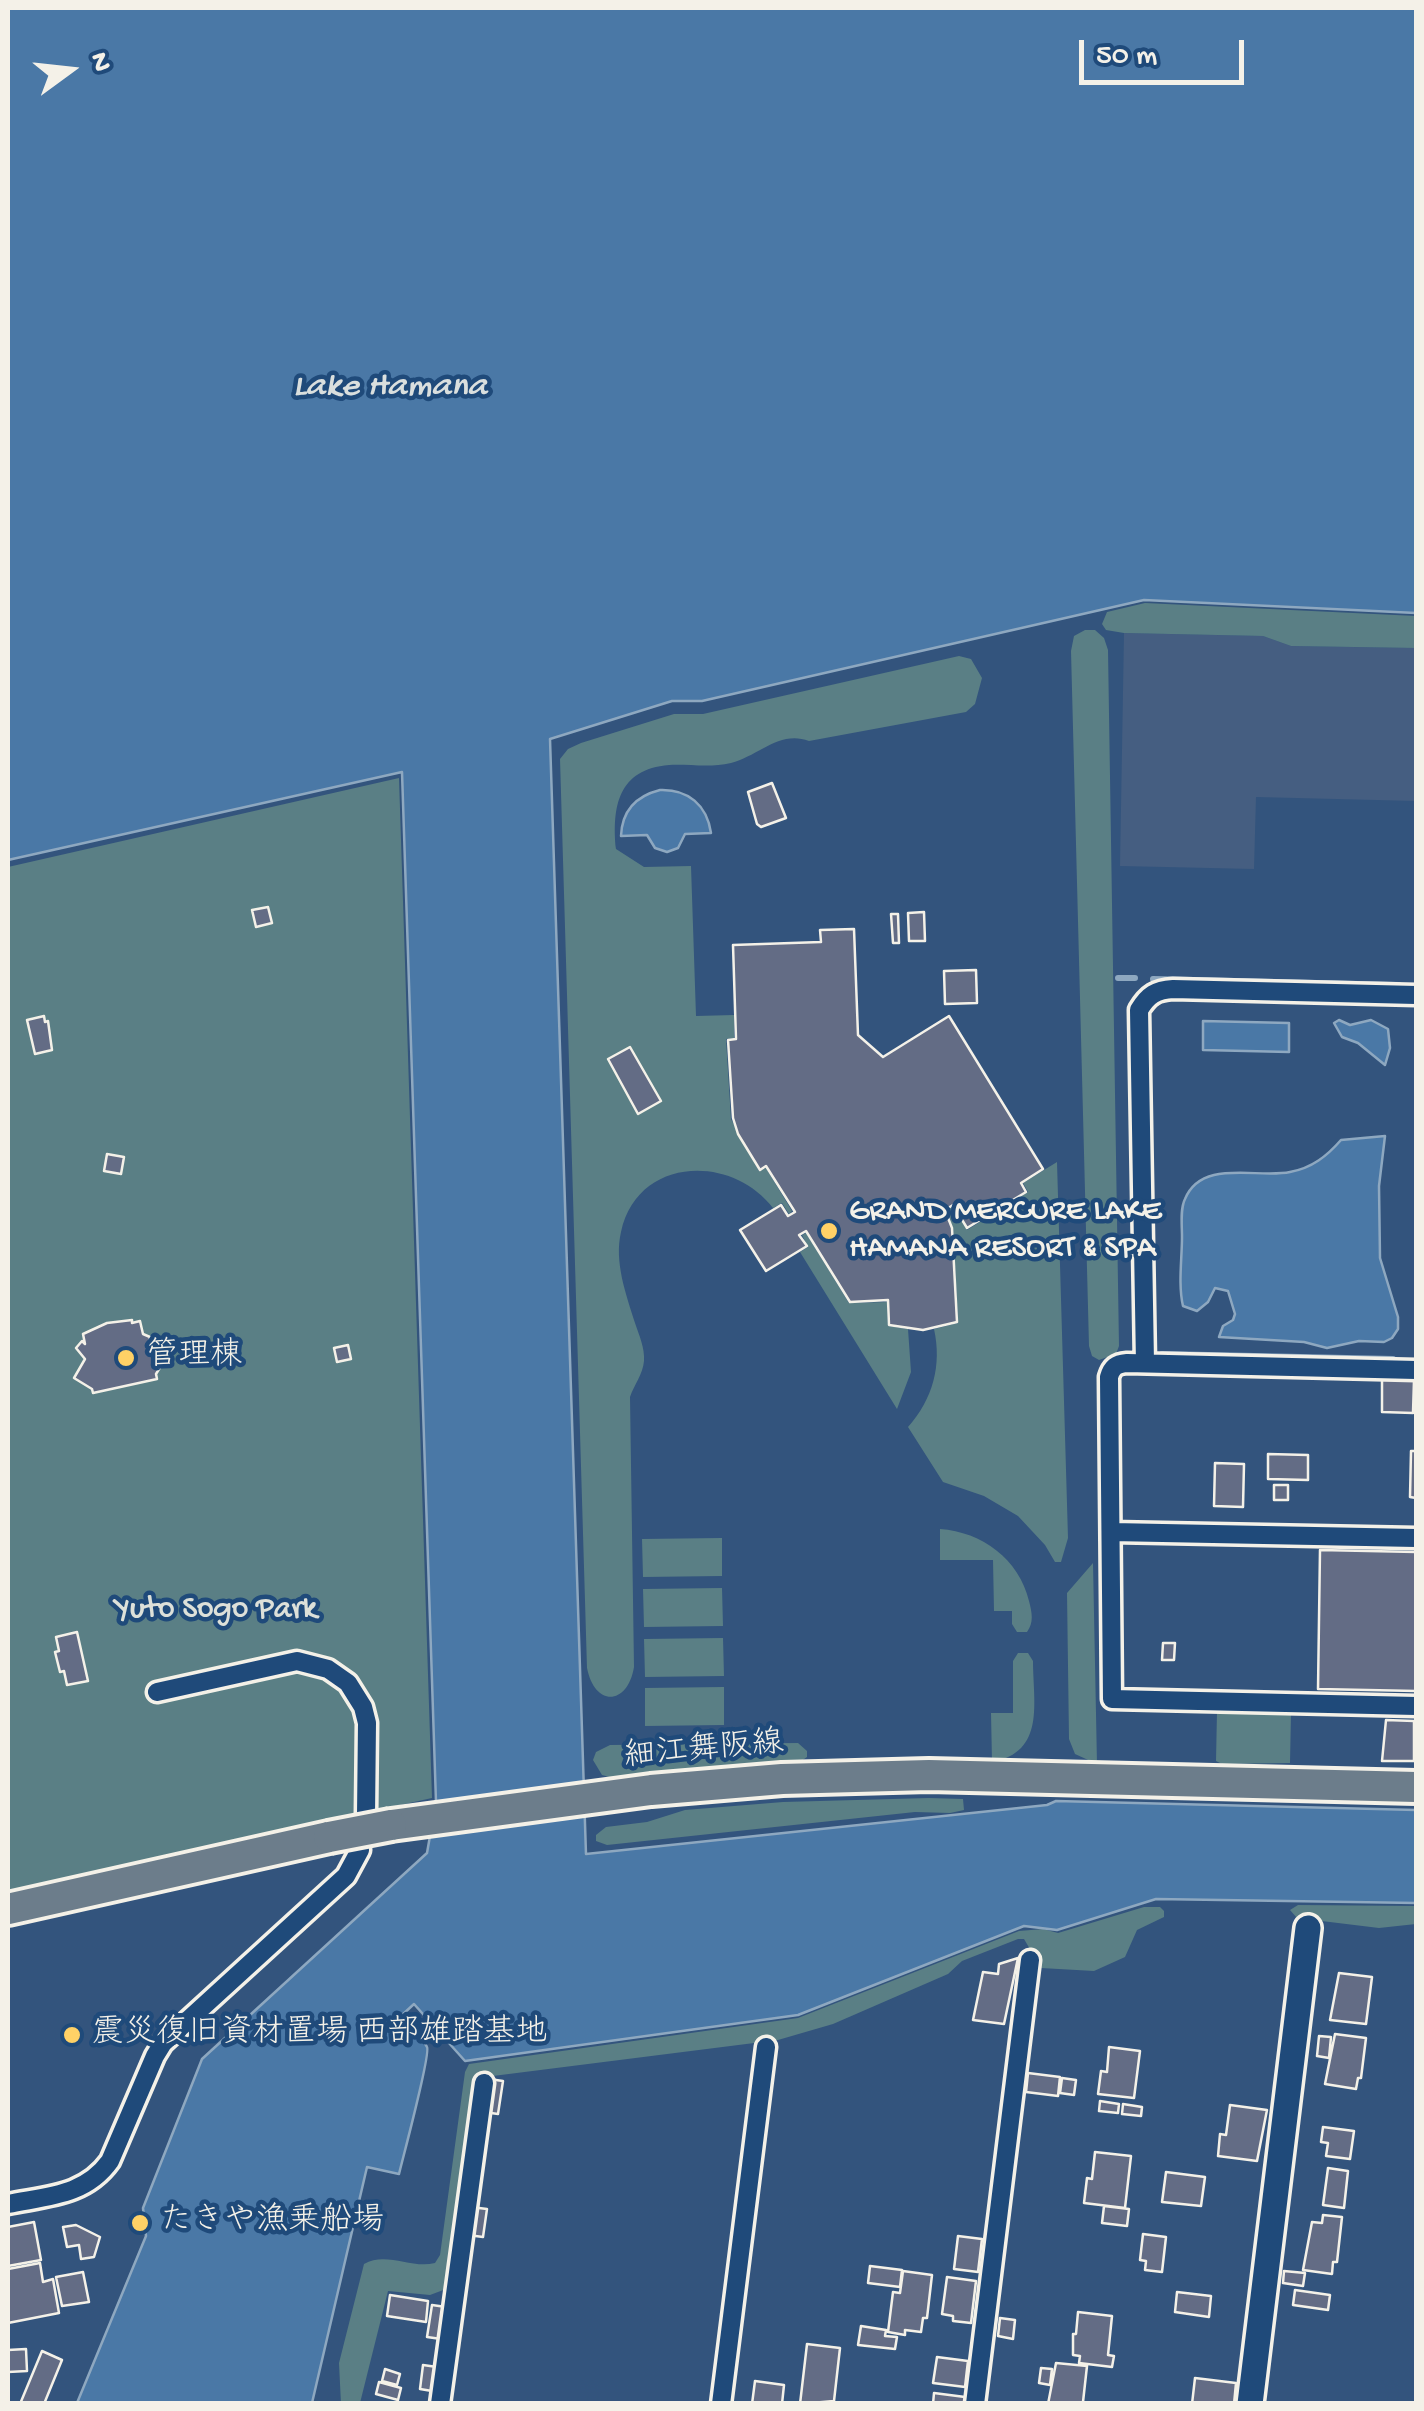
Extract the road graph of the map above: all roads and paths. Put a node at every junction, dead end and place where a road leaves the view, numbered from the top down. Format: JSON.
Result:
{"nodes":[{"id":1,"x":1416,"y":995,"type":"edge"},
{"id":2,"x":1146,"y":1363,"type":"junction"},
{"id":3,"x":1416,"y":1370,"type":"edge"},
{"id":4,"x":1112,"y":1532,"type":"junction"},
{"id":5,"x":1416,"y":1538,"type":"edge"},
{"id":6,"x":157,"y":1692,"type":"dead end"},
{"id":7,"x":1416,"y":1706,"type":"edge"},
{"id":8,"x":1416,"y":1787,"type":"edge"},
{"id":9,"x":392,"y":1820,"type":"junction"},
{"id":10,"x":360,"y":1850,"type":"dead end"},
{"id":11,"x":8,"y":1909,"type":"edge"},
{"id":12,"x":1308,"y":1928,"type":"dead end"},
{"id":13,"x":1030,"y":1960,"type":"dead end"},
{"id":14,"x":766,"y":2047,"type":"dead end"},
{"id":15,"x":484,"y":2083,"type":"dead end"},
{"id":16,"x":8,"y":2204,"type":"edge"},
{"id":17,"x":440,"y":2404,"type":"edge"},
{"id":18,"x":721,"y":2404,"type":"edge"},
{"id":19,"x":975,"y":2404,"type":"edge"},
{"id":20,"x":1250,"y":2404,"type":"edge"}],
"edges":[{"from":1,"to":2,"type":"street"},
{"from":2,"to":3,"type":"street"},
{"from":2,"to":4,"type":"street"},
{"from":4,"to":5,"type":"street"},
{"from":4,"to":7,"type":"street"},
{"from":6,"to":9,"type":"street"},
{"from":8,"to":9,"type":"main road","name":"細江舞阪線"},
{"from":9,"to":11,"type":"main road","name":"細江舞阪線","bridge":true},
{"from":10,"to":16,"type":"street"},
{"from":12,"to":20,"type":"street"},
{"from":13,"to":19,"type":"street"},
{"from":14,"to":18,"type":"street"},
{"from":15,"to":17,"type":"street"}]}
